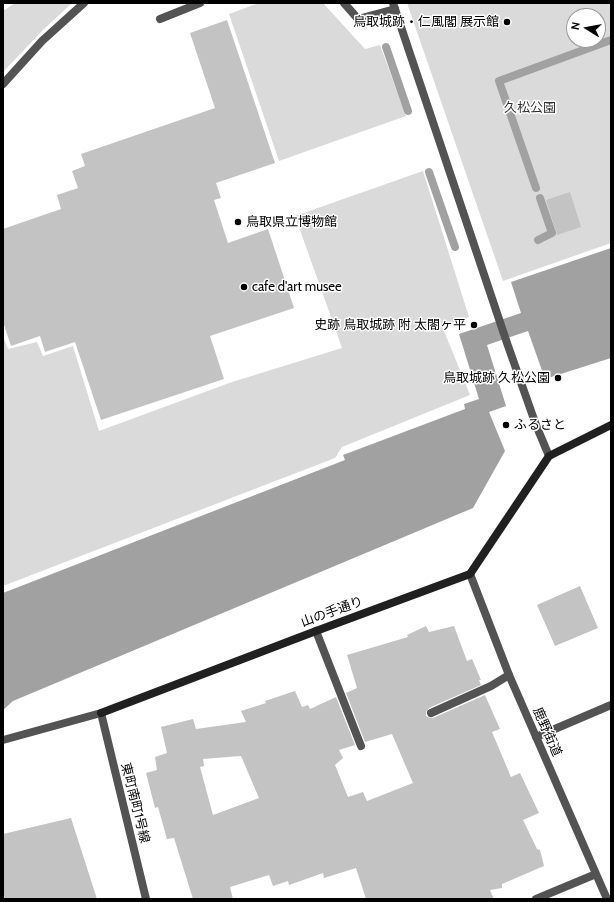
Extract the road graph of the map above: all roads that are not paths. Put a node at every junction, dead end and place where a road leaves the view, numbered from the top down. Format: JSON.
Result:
{"nodes":[{"id":1,"x":84,"y":3,"type":"edge"},
{"id":2,"x":200,"y":3,"type":"edge"},
{"id":3,"x":344,"y":3,"type":"edge"},
{"id":4,"x":394,"y":6,"type":"edge"},
{"id":5,"x":160,"y":19,"type":"dead end"},
{"id":6,"x":3,"y":84,"type":"edge"},
{"id":7,"x":611,"y":425,"type":"edge"},
{"id":8,"x":549,"y":456,"type":"junction"},
{"id":9,"x":470,"y":574,"type":"junction"},
{"id":10,"x":316,"y":631,"type":"junction"},
{"id":11,"x":509,"y":675,"type":"junction"},
{"id":12,"x":611,"y":704,"type":"edge"},
{"id":13,"x":101,"y":713,"type":"junction"},
{"id":14,"x":431,"y":713,"type":"dead end"},
{"id":15,"x":536,"y":737,"type":"junction"},
{"id":16,"x":3,"y":740,"type":"edge"},
{"id":17,"x":361,"y":746,"type":"dead end"},
{"id":18,"x":596,"y":874,"type":"junction"},
{"id":19,"x":146,"y":899,"type":"edge"},
{"id":20,"x":536,"y":899,"type":"edge"},
{"id":21,"x":607,"y":899,"type":"edge"}],
"edges":[{"from":1,"to":6,"type":"street"},
{"from":2,"to":5,"type":"street"},
{"from":3,"to":4,"type":"street"},
{"from":4,"to":8,"type":"street"},
{"from":7,"to":8,"type":"street"},
{"from":8,"to":9,"type":"street"},
{"from":9,"to":10,"type":"street","name":"山の手通り"},
{"from":9,"to":11,"type":"street","name":"鹿野街道"},
{"from":10,"to":13,"type":"street","name":"山の手通り"},
{"from":10,"to":17,"type":"street"},
{"from":11,"to":14,"type":"street"},
{"from":11,"to":15,"type":"street","name":"鹿野街道"},
{"from":12,"to":15,"type":"street"},
{"from":13,"to":16,"type":"street","name":"山の手通り"},
{"from":13,"to":19,"type":"street","name":"東町南町1号線"},
{"from":15,"to":18,"type":"street","name":"鹿野街道"},
{"from":18,"to":20,"type":"street"},
{"from":18,"to":21,"type":"street","name":"鹿野街道"}]}
